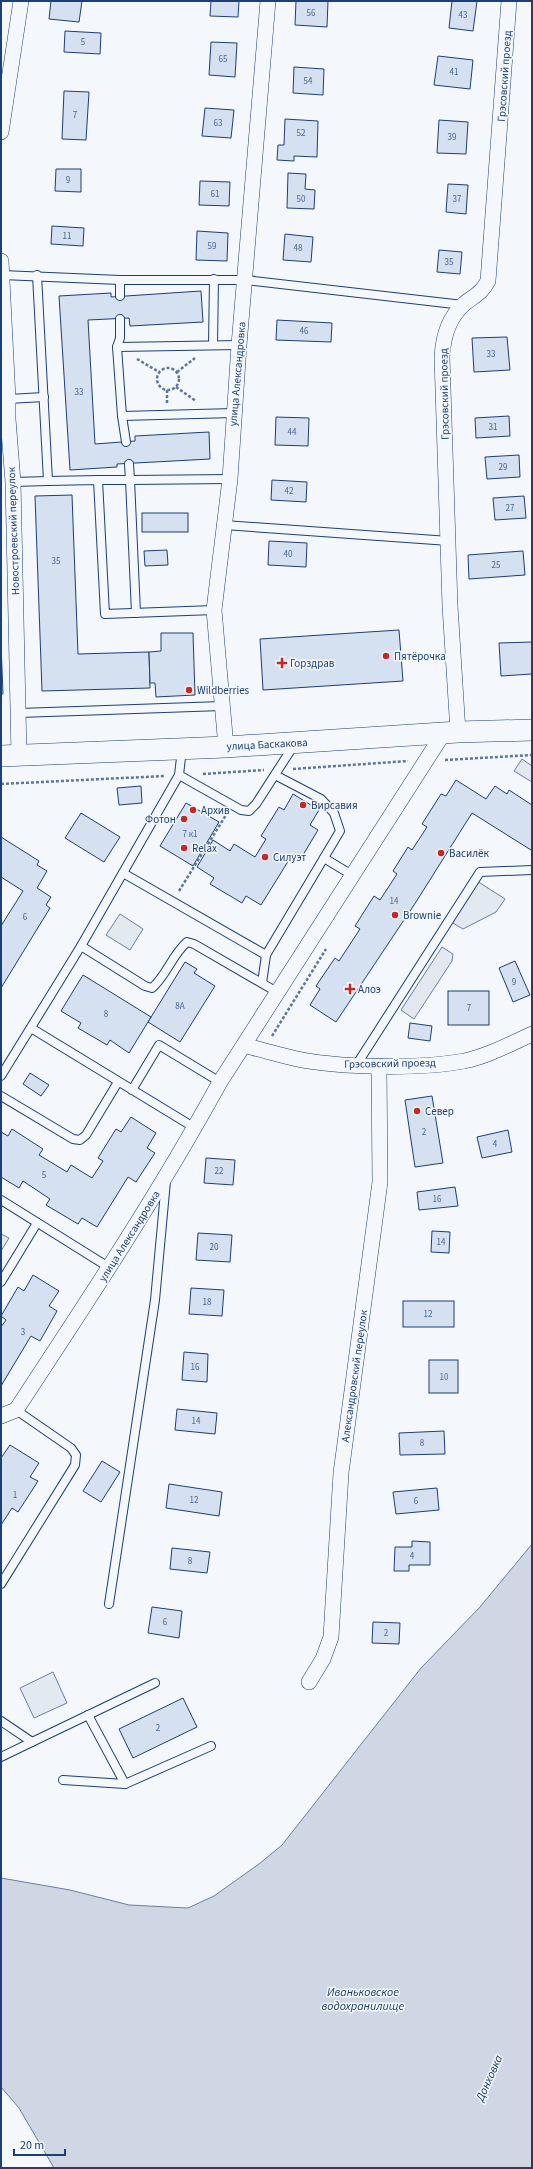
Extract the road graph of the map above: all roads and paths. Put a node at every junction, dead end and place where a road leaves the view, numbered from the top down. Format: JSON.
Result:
{"nodes":[{"id":1,"x":21,"y":1,"type":"edge"},
{"id":2,"x":268,"y":1,"type":"edge"},
{"id":3,"x":509,"y":1,"type":"edge"},
{"id":4,"x":1,"y":132,"type":"edge"},
{"id":5,"x":2,"y":268,"type":"edge"},
{"id":6,"x":37,"y":275,"type":"junction"},
{"id":7,"x":214,"y":279,"type":"junction"},
{"id":8,"x":120,"y":280,"type":"junction"},
{"id":9,"x":246,"y":280,"type":"junction"},
{"id":10,"x":120,"y":296,"type":"dead end"},
{"id":11,"x":463,"y":305,"type":"junction"},
{"id":12,"x":120,"y":319,"type":"dead end"},
{"id":13,"x":213,"y":345,"type":"junction"},
{"id":14,"x":239,"y":346,"type":"junction"},
{"id":15,"x":117,"y":347,"type":"junction"},
{"id":16,"x":176,"y":386,"type":"joint"},
{"id":17,"x":44,"y":397,"type":"junction"},
{"id":18,"x":8,"y":398,"type":"junction"},
{"id":19,"x":234,"y":413,"type":"junction"},
{"id":20,"x":122,"y":416,"type":"junction"},
{"id":21,"x":4,"y":419,"type":"edge"},
{"id":22,"x":126,"y":442,"type":"dead end"},
{"id":23,"x":129,"y":464,"type":"dead end"},
{"id":24,"x":230,"y":479,"type":"junction"},
{"id":25,"x":98,"y":480,"type":"junction"},
{"id":26,"x":130,"y":480,"type":"junction"},
{"id":27,"x":48,"y":481,"type":"junction"},
{"id":28,"x":13,"y":482,"type":"junction"},
{"id":29,"x":224,"y":525,"type":"junction"},
{"id":30,"x":449,"y":541,"type":"junction"},
{"id":31,"x":214,"y":610,"type":"junction"},
{"id":32,"x":136,"y":613,"type":"junction"},
{"id":33,"x":222,"y":706,"type":"junction"},
{"id":34,"x":19,"y":713,"type":"junction"},
{"id":35,"x":532,"y":730,"type":"edge"},
{"id":36,"x":450,"y":733,"type":"junction"},
{"id":37,"x":295,"y":743,"type":"junction"},
{"id":38,"x":226,"y":747,"type":"junction"},
{"id":39,"x":182,"y":748,"type":"junction"},
{"id":40,"x":10,"y":755,"type":"edge"},
{"id":41,"x":179,"y":775,"type":"junction"},
{"id":42,"x":275,"y":775,"type":"junction"},
{"id":43,"x":232,"y":805,"type":"junction"},
{"id":44,"x":324,"y":858,"type":"junction"},
{"id":45,"x":532,"y":870,"type":"edge"},
{"id":46,"x":123,"y":873,"type":"junction"},
{"id":47,"x":352,"y":875,"type":"junction"},
{"id":48,"x":173,"y":902,"type":"junction"},
{"id":49,"x":81,"y":946,"type":"junction"},
{"id":50,"x":266,"y":955,"type":"junction"},
{"id":51,"x":262,"y":983,"type":"junction"},
{"id":52,"x":277,"y":992,"type":"junction"},
{"id":53,"x":31,"y":1028,"type":"junction"},
{"id":54,"x":532,"y":1034,"type":"edge"},
{"id":55,"x":244,"y":1045,"type":"junction"},
{"id":56,"x":356,"y":1064,"type":"junction"},
{"id":57,"x":379,"y":1066,"type":"junction"},
{"id":58,"x":1,"y":1076,"type":"edge"},
{"id":59,"x":118,"y":1082,"type":"junction"},
{"id":60,"x":220,"y":1082,"type":"junction"},
{"id":61,"x":132,"y":1090,"type":"junction"},
{"id":62,"x":1,"y":1096,"type":"edge"},
{"id":63,"x":195,"y":1128,"type":"junction"},
{"id":64,"x":167,"y":1174,"type":"junction"},
{"id":65,"x":1,"y":1200,"type":"edge"},
{"id":66,"x":37,"y":1224,"type":"junction"},
{"id":67,"x":110,"y":1268,"type":"junction"},
{"id":68,"x":1,"y":1282,"type":"edge"},
{"id":69,"x":16,"y":1410,"type":"junction"},
{"id":70,"x":1,"y":1416,"type":"edge"},
{"id":71,"x":1,"y":1584,"type":"edge"},
{"id":72,"x":109,"y":1604,"type":"dead end"},
{"id":73,"x":310,"y":1682,"type":"dead end"},
{"id":74,"x":155,"y":1683,"type":"dead end"},
{"id":75,"x":88,"y":1715,"type":"junction"},
{"id":76,"x":1,"y":1721,"type":"edge"},
{"id":77,"x":32,"y":1742,"type":"junction"},
{"id":78,"x":211,"y":1746,"type":"dead end"},
{"id":79,"x":1,"y":1757,"type":"edge"},
{"id":80,"x":63,"y":1780,"type":"dead end"},
{"id":81,"x":125,"y":1784,"type":"junction"}],
"edges":[{"from":1,"to":4,"type":"street"},
{"from":2,"to":9,"type":"street","name":"улица Александровка"},
{"from":3,"to":11,"type":"street","name":"Грэсовский проезд"},
{"from":5,"to":6,"type":"lane"},
{"from":5,"to":18,"type":"street","name":"Новостроевский переулок"},
{"from":6,"to":8,"type":"lane"},
{"from":6,"to":17,"type":"lane"},
{"from":7,"to":8,"type":"lane"},
{"from":7,"to":9,"type":"lane"},
{"from":7,"to":13,"type":"lane"},
{"from":8,"to":10,"type":"lane"},
{"from":9,"to":11,"type":"lane"},
{"from":9,"to":14,"type":"street","name":"улица Александровка"},
{"from":11,"to":30,"type":"street","name":"Грэсовский проезд"},
{"from":12,"to":15,"type":"lane"},
{"from":13,"to":14,"type":"lane"},
{"from":13,"to":15,"type":"lane"},
{"from":14,"to":19,"type":"street","name":"улица Александровка"},
{"from":15,"to":20,"type":"lane"},
{"from":16,"to":16,"type":"path"},
{"from":17,"to":18,"type":"lane"},
{"from":17,"to":27,"type":"lane"},
{"from":18,"to":21,"type":"street","name":"Новостроевский переулок"},
{"from":19,"to":20,"type":"lane"},
{"from":19,"to":24,"type":"street","name":"улица Александровка"},
{"from":20,"to":22,"type":"lane"},
{"from":21,"to":28,"type":"street","name":"Новостроевский переулок"},
{"from":23,"to":26,"type":"lane"},
{"from":24,"to":26,"type":"lane"},
{"from":24,"to":29,"type":"street","name":"улица Александровка"},
{"from":25,"to":26,"type":"lane"},
{"from":25,"to":27,"type":"lane"},
{"from":25,"to":32,"type":"lane"},
{"from":26,"to":32,"type":"lane"},
{"from":27,"to":28,"type":"lane"},
{"from":28,"to":34,"type":"street","name":"Новостроевский переулок"},
{"from":29,"to":30,"type":"lane"},
{"from":29,"to":31,"type":"street","name":"улица Александровка"},
{"from":30,"to":36,"type":"street","name":"Грэсовский проезд"},
{"from":31,"to":32,"type":"lane"},
{"from":31,"to":33,"type":"street","name":"улица Александровка"},
{"from":33,"to":34,"type":"lane"},
{"from":33,"to":38,"type":"street","name":"улица Александровка"},
{"from":34,"to":40,"type":"street","name":"Новостроевский переулок"},
{"from":35,"to":36,"type":"street","name":"улица Баскакова"},
{"from":36,"to":37,"type":"street","name":"улица Баскакова"},
{"from":36,"to":47,"type":"street","name":"улица Александровка"},
{"from":37,"to":38,"type":"street","name":"улица Баскакова"},
{"from":37,"to":42,"type":"lane"},
{"from":38,"to":39,"type":"street","name":"улица Баскакова"},
{"from":39,"to":40,"type":"street","name":"улица Баскакова"},
{"from":39,"to":41,"type":"lane"},
{"from":41,"to":43,"type":"lane"},
{"from":41,"to":46,"type":"lane"},
{"from":42,"to":43,"type":"lane"},
{"from":42,"to":44,"type":"lane"},
{"from":43,"to":48,"type":"path"},
{"from":44,"to":47,"type":"lane"},
{"from":44,"to":50,"type":"lane"},
{"from":45,"to":56,"type":"lane"},
{"from":46,"to":48,"type":"lane"},
{"from":46,"to":49,"type":"lane"},
{"from":47,"to":52,"type":"street","name":"улица Александровка"},
{"from":48,"to":50,"type":"lane"},
{"from":49,"to":51,"type":"lane"},
{"from":49,"to":53,"type":"lane"},
{"from":50,"to":51,"type":"lane"},
{"from":51,"to":52,"type":"lane"},
{"from":52,"to":55,"type":"street","name":"улица Александровка"},
{"from":53,"to":58,"type":"lane"},
{"from":53,"to":59,"type":"lane"},
{"from":54,"to":57,"type":"street","name":"Грэсовский проезд"},
{"from":55,"to":56,"type":"street","name":"Грэсовский проезд"},
{"from":55,"to":60,"type":"street","name":"улица Александровка"},
{"from":56,"to":57,"type":"street","name":"Грэсовский проезд"},
{"from":57,"to":73,"type":"street","name":"Александровский переулок"},
{"from":59,"to":61,"type":"lane"},
{"from":59,"to":62,"type":"lane"},
{"from":60,"to":61,"type":"lane"},
{"from":60,"to":63,"type":"street","name":"улица Александровка"},
{"from":61,"to":63,"type":"lane"},
{"from":63,"to":64,"type":"street","name":"улица Александровка"},
{"from":64,"to":67,"type":"street","name":"улица Александровка"},
{"from":64,"to":72,"type":"lane"},
{"from":65,"to":66,"type":"lane"},
{"from":66,"to":67,"type":"lane"},
{"from":66,"to":68,"type":"lane"},
{"from":67,"to":69,"type":"street","name":"улица Александровка"},
{"from":69,"to":70,"type":"street"},
{"from":69,"to":71,"type":"lane"},
{"from":74,"to":75,"type":"lane"},
{"from":75,"to":77,"type":"lane"},
{"from":75,"to":81,"type":"lane"},
{"from":76,"to":77,"type":"lane"},
{"from":77,"to":79,"type":"lane"},
{"from":78,"to":81,"type":"lane"},
{"from":80,"to":81,"type":"lane"}]}
